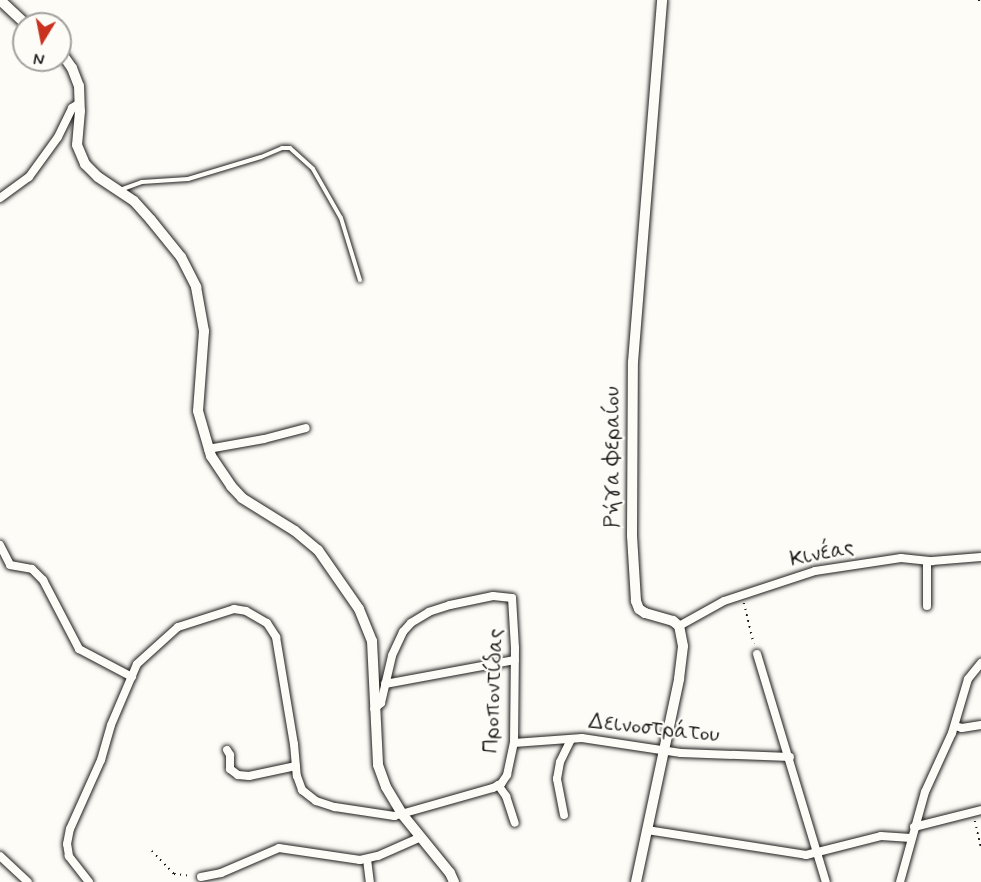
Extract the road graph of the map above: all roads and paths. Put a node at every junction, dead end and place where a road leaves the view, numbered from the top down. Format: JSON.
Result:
{"nodes":[{"id":1,"x":0,"y":0,"type":"edge"},
{"id":2,"x":662,"y":0,"type":"edge"},
{"id":3,"x":979,"y":0,"type":"edge"},
{"id":4,"x":981,"y":6,"type":"edge"},
{"id":5,"x":13,"y":12,"type":"edge"},
{"id":6,"x":72,"y":69,"type":"edge"},
{"id":7,"x":80,"y":103,"type":"junction"},
{"id":8,"x":119,"y":190,"type":"junction"},
{"id":9,"x":0,"y":198,"type":"edge"},
{"id":10,"x":360,"y":280,"type":"dead end"},
{"id":11,"x":306,"y":428,"type":"dead end"},
{"id":12,"x":208,"y":449,"type":"junction"},
{"id":13,"x":0,"y":545,"type":"edge"},
{"id":14,"x":981,"y":557,"type":"edge"},
{"id":15,"x":927,"y":561,"type":"junction"},
{"id":16,"x":742,"y":595,"type":"junction"},
{"id":17,"x":927,"y":606,"type":"dead end"},
{"id":18,"x":679,"y":626,"type":"junction"},
{"id":19,"x":758,"y":654,"type":"joint"},
{"id":20,"x":515,"y":660,"type":"junction"},
{"id":21,"x":981,"y":663,"type":"edge"},
{"id":22,"x":132,"y":677,"type":"junction"},
{"id":23,"x":385,"y":684,"type":"junction"},
{"id":24,"x":374,"y":709,"type":"junction"},
{"id":25,"x":981,"y":724,"type":"edge"},
{"id":26,"x":955,"y":726,"type":"junction"},
{"id":27,"x":571,"y":739,"type":"junction"},
{"id":28,"x":514,"y":743,"type":"junction"},
{"id":29,"x":227,"y":750,"type":"dead end"},
{"id":30,"x":662,"y":751,"type":"junction"},
{"id":31,"x":790,"y":757,"type":"junction"},
{"id":32,"x":296,"y":766,"type":"junction"},
{"id":33,"x":499,"y":785,"type":"junction"},
{"id":34,"x":977,"y":811,"type":"edge"},
{"id":35,"x":402,"y":814,"type":"junction"},
{"id":36,"x":564,"y":815,"type":"dead end"},
{"id":37,"x":515,"y":823,"type":"dead end"},
{"id":38,"x":914,"y":827,"type":"junction"},
{"id":39,"x":647,"y":830,"type":"junction"},
{"id":40,"x":421,"y":837,"type":"junction"},
{"id":41,"x":912,"y":838,"type":"junction"},
{"id":42,"x":981,"y":847,"type":"edge"},
{"id":43,"x":152,"y":851,"type":"dead end"},
{"id":44,"x":818,"y":853,"type":"junction"},
{"id":45,"x":0,"y":856,"type":"edge"},
{"id":46,"x":367,"y":859,"type":"junction"},
{"id":47,"x":201,"y":877,"type":"joint"},
{"id":48,"x":27,"y":882,"type":"edge"},
{"id":49,"x":89,"y":882,"type":"edge"},
{"id":50,"x":370,"y":882,"type":"edge"},
{"id":51,"x":454,"y":882,"type":"edge"},
{"id":52,"x":636,"y":882,"type":"edge"},
{"id":53,"x":826,"y":882,"type":"edge"},
{"id":54,"x":900,"y":882,"type":"edge"}],
"edges":[{"from":1,"to":5,"type":"street"},
{"from":2,"to":18,"type":"street","name":"Ρήγα Φεραίου"},
{"from":3,"to":4,"type":"path"},
{"from":6,"to":7,"type":"street"},
{"from":7,"to":8,"type":"street"},
{"from":7,"to":9,"type":"street"},
{"from":8,"to":10,"type":"lane"},
{"from":8,"to":12,"type":"street"},
{"from":11,"to":12,"type":"street"},
{"from":12,"to":24,"type":"street"},
{"from":13,"to":22,"type":"street"},
{"from":14,"to":15,"type":"street","name":"Κινέας"},
{"from":15,"to":16,"type":"street","name":"Κινέας"},
{"from":15,"to":17,"type":"street"},
{"from":16,"to":18,"type":"street","name":"Κινέας"},
{"from":16,"to":19,"type":"path"},
{"from":18,"to":30,"type":"street"},
{"from":19,"to":31,"type":"street"},
{"from":20,"to":23,"type":"street"},
{"from":20,"to":23,"type":"street","name":"Προποντίδας"},
{"from":20,"to":28,"type":"street","name":"Προποντίδας"},
{"from":21,"to":26,"type":"street"},
{"from":22,"to":32,"type":"street"},
{"from":22,"to":49,"type":"street"},
{"from":23,"to":24,"type":"street"},
{"from":24,"to":35,"type":"street"},
{"from":25,"to":26,"type":"street"},
{"from":26,"to":38,"type":"street"},
{"from":27,"to":28,"type":"street","name":"Δεινοστράτου"},
{"from":27,"to":30,"type":"street","name":"Δεινοστράτου"},
{"from":27,"to":36,"type":"street"},
{"from":28,"to":33,"type":"street","name":"Προποντίδας"},
{"from":29,"to":32,"type":"street"},
{"from":30,"to":31,"type":"street","name":"Δεινοστράτου"},
{"from":30,"to":39,"type":"street"},
{"from":31,"to":44,"type":"street"},
{"from":32,"to":35,"type":"street"},
{"from":33,"to":35,"type":"street"},
{"from":33,"to":37,"type":"street"},
{"from":34,"to":38,"type":"street"},
{"from":34,"to":42,"type":"path"},
{"from":35,"to":40,"type":"street"},
{"from":38,"to":41,"type":"street"},
{"from":39,"to":44,"type":"street"},
{"from":39,"to":52,"type":"street"},
{"from":40,"to":46,"type":"street"},
{"from":40,"to":51,"type":"street"},
{"from":41,"to":44,"type":"street"},
{"from":41,"to":54,"type":"street"},
{"from":43,"to":47,"type":"path"},
{"from":44,"to":53,"type":"street"},
{"from":45,"to":48,"type":"street"},
{"from":46,"to":47,"type":"street"},
{"from":46,"to":50,"type":"street"}]}
